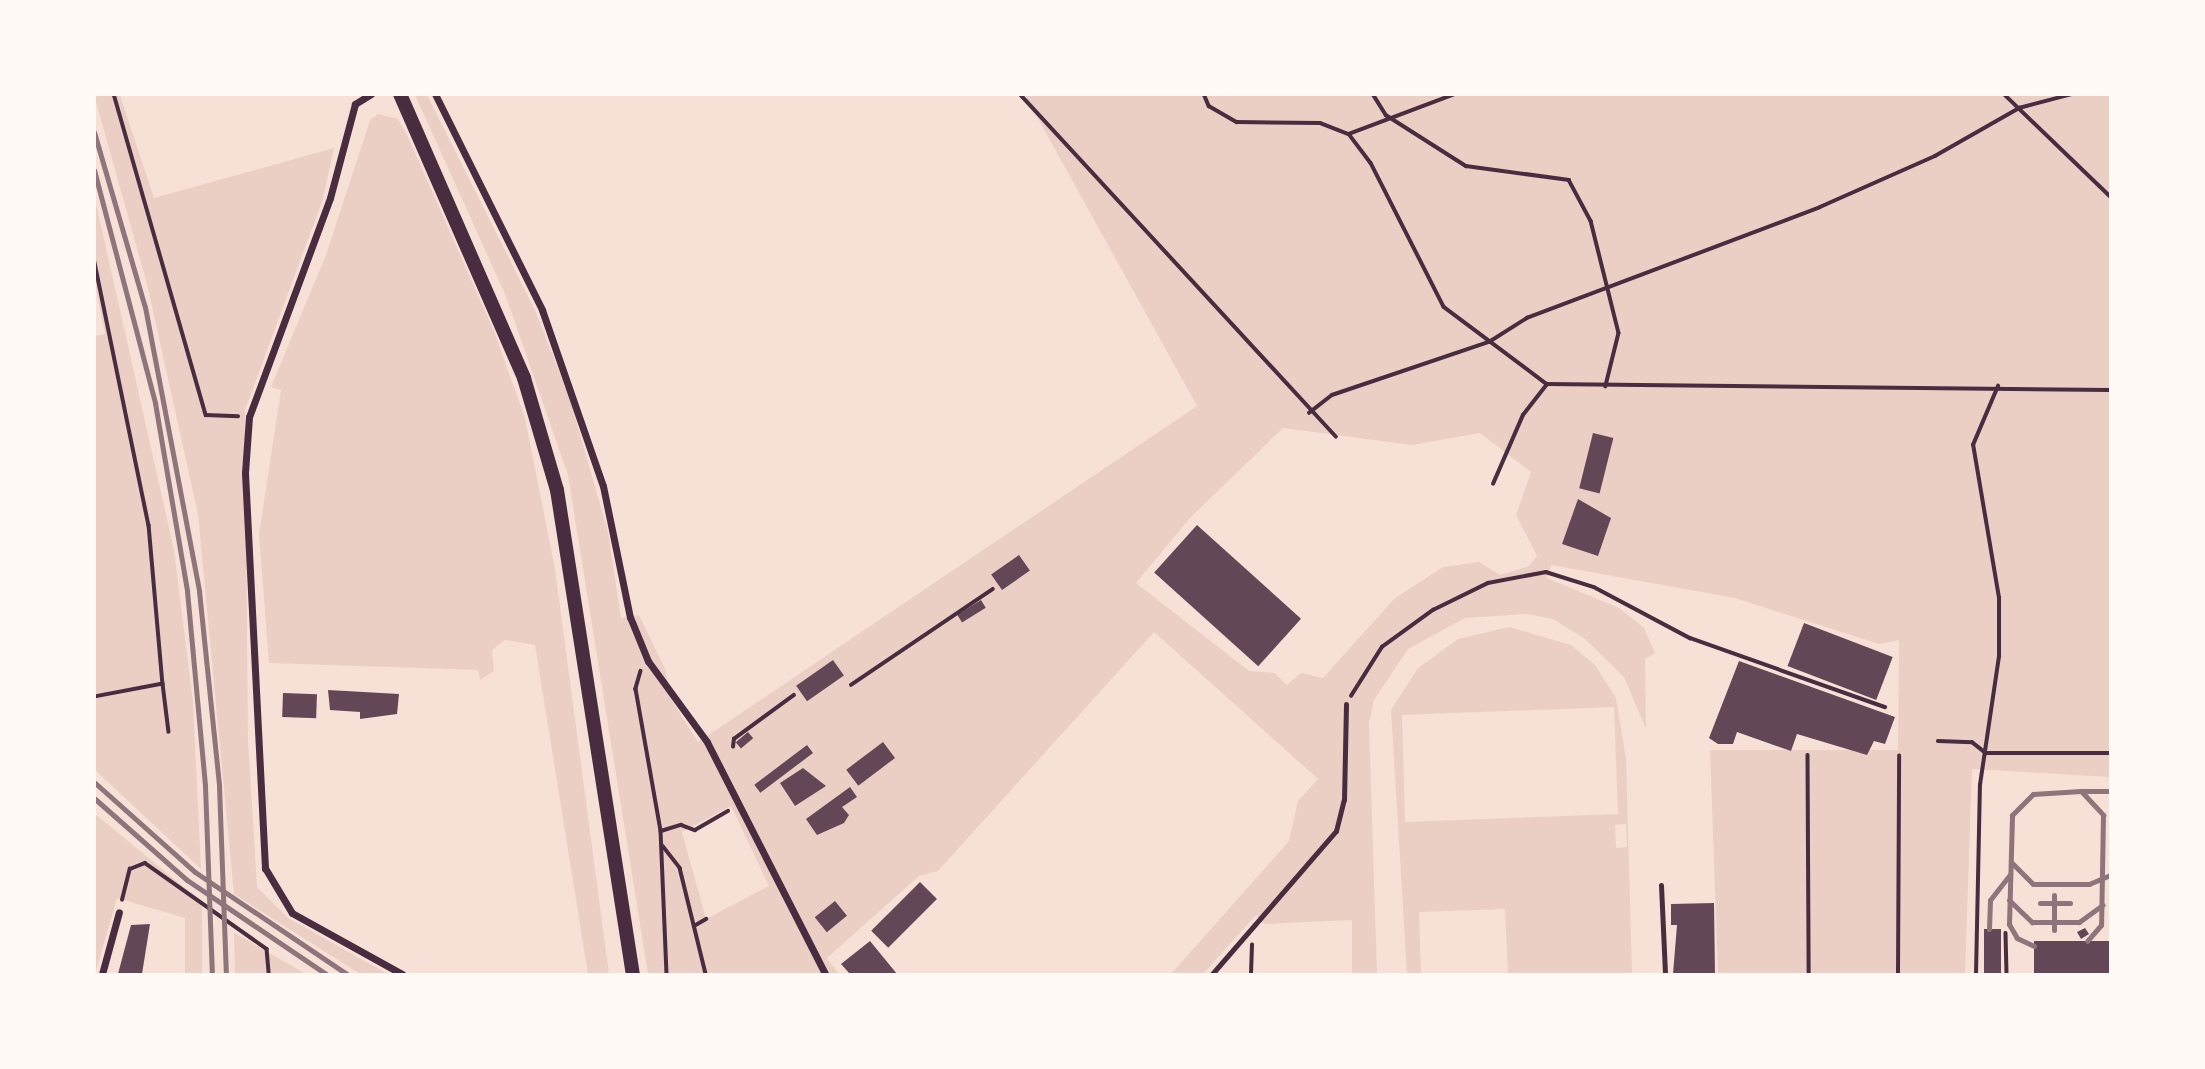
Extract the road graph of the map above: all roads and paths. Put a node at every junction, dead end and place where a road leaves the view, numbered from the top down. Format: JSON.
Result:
{"nodes":[{"id":1,"x":114,"y":94,"type":"edge"},
{"id":2,"x":371,"y":94,"type":"edge"},
{"id":3,"x":400,"y":94,"type":"edge"},
{"id":4,"x":435,"y":94,"type":"edge"},
{"id":5,"x":1020,"y":94,"type":"edge"},
{"id":6,"x":1204,"y":94,"type":"edge"},
{"id":7,"x":1373,"y":94,"type":"edge"},
{"id":8,"x":1455,"y":94,"type":"edge"},
{"id":9,"x":2004,"y":94,"type":"edge"},
{"id":10,"x":2072,"y":94,"type":"edge"},
{"id":11,"x":2019,"y":108,"type":"junction"},
{"id":12,"x":1386,"y":116,"type":"junction"},
{"id":13,"x":1349,"y":134,"type":"junction"},
{"id":14,"x":2110,"y":196,"type":"edge"},
{"id":15,"x":94,"y":258,"type":"edge"},
{"id":16,"x":1607,"y":286,"type":"junction"},
{"id":17,"x":1489,"y":342,"type":"junction"},
{"id":18,"x":1547,"y":384,"type":"junction"},
{"id":19,"x":1606,"y":386,"type":"junction"},
{"id":20,"x":1998,"y":386,"type":"junction"},
{"id":21,"x":2110,"y":390,"type":"edge"},
{"id":22,"x":1308,"y":412,"type":"junction"},
{"id":23,"x":248,"y":417,"type":"junction"},
{"id":24,"x":1336,"y":436,"type":"dead end"},
{"id":25,"x":1493,"y":484,"type":"dead end"},
{"id":26,"x":993,"y":589,"type":"dead end"},
{"id":27,"x":648,"y":661,"type":"junction"},
{"id":28,"x":163,"y":684,"type":"junction"},
{"id":29,"x":850,"y":685,"type":"dead end"},
{"id":30,"x":794,"y":695,"type":"dead end"},
{"id":31,"x":94,"y":697,"type":"edge"},
{"id":32,"x":1346,"y":704,"type":"joint"},
{"id":33,"x":1885,"y":707,"type":"dead end"},
{"id":34,"x":169,"y":732,"type":"dead end"},
{"id":35,"x":1938,"y":741,"type":"dead end"},
{"id":36,"x":733,"y":747,"type":"dead end"},
{"id":37,"x":1986,"y":753,"type":"junction"},
{"id":38,"x":2110,"y":753,"type":"edge"},
{"id":39,"x":1808,"y":755,"type":"dead end"},
{"id":40,"x":1899,"y":756,"type":"dead end"},
{"id":41,"x":739,"y":805,"type":"junction"},
{"id":42,"x":660,"y":831,"type":"junction"},
{"id":43,"x":662,"y":844,"type":"junction"},
{"id":44,"x":1661,"y":885,"type":"dead end"},
{"id":45,"x":119,"y":912,"type":"joint"},
{"id":46,"x":706,"y":919,"type":"dead end"},
{"id":47,"x":694,"y":926,"type":"junction"},
{"id":48,"x":2006,"y":933,"type":"dead end"},
{"id":49,"x":102,"y":975,"type":"edge"},
{"id":50,"x":269,"y":975,"type":"edge"},
{"id":51,"x":402,"y":975,"type":"edge"},
{"id":52,"x":633,"y":975,"type":"edge"},
{"id":53,"x":667,"y":975,"type":"edge"},
{"id":54,"x":706,"y":975,"type":"edge"},
{"id":55,"x":825,"y":975,"type":"edge"},
{"id":56,"x":1212,"y":975,"type":"edge"},
{"id":57,"x":1665,"y":975,"type":"edge"},
{"id":58,"x":1809,"y":975,"type":"edge"},
{"id":59,"x":1898,"y":975,"type":"edge"},
{"id":60,"x":1976,"y":975,"type":"edge"},
{"id":61,"x":2007,"y":975,"type":"edge"}],
"edges":[{"from":1,"to":23,"type":"path"},
{"from":2,"to":23,"type":"street"},
{"from":3,"to":52,"type":"main road"},
{"from":4,"to":27,"type":"street"},
{"from":5,"to":22,"type":"path"},
{"from":6,"to":13,"type":"path"},
{"from":7,"to":12,"type":"path"},
{"from":8,"to":12,"type":"path"},
{"from":9,"to":11,"type":"path"},
{"from":10,"to":11,"type":"path"},
{"from":11,"to":14,"type":"path"},
{"from":11,"to":16,"type":"path"},
{"from":12,"to":13,"type":"path"},
{"from":12,"to":16,"type":"path"},
{"from":13,"to":17,"type":"path"},
{"from":15,"to":28,"type":"path"},
{"from":16,"to":17,"type":"path"},
{"from":16,"to":19,"type":"path"},
{"from":17,"to":18,"type":"path"},
{"from":17,"to":22,"type":"path"},
{"from":18,"to":19,"type":"path"},
{"from":18,"to":25,"type":"path"},
{"from":19,"to":20,"type":"path"},
{"from":20,"to":21,"type":"path"},
{"from":20,"to":37,"type":"path"},
{"from":22,"to":24,"type":"path"},
{"from":23,"to":51,"type":"street"},
{"from":26,"to":29,"type":"path"},
{"from":27,"to":41,"type":"street"},
{"from":27,"to":42,"type":"path"},
{"from":28,"to":31,"type":"path"},
{"from":28,"to":34,"type":"path"},
{"from":30,"to":36,"type":"path"},
{"from":32,"to":33,"type":"path"},
{"from":32,"to":56,"type":"lane"},
{"from":35,"to":37,"type":"path"},
{"from":37,"to":38,"type":"path"},
{"from":37,"to":60,"type":"path"},
{"from":39,"to":58,"type":"path"},
{"from":40,"to":59,"type":"path"},
{"from":41,"to":42,"type":"path"},
{"from":41,"to":55,"type":"street"},
{"from":42,"to":43,"type":"path"},
{"from":43,"to":47,"type":"path"},
{"from":43,"to":53,"type":"path"},
{"from":44,"to":57,"type":"lane"},
{"from":45,"to":49,"type":"street"},
{"from":45,"to":50,"type":"path"},
{"from":46,"to":47,"type":"path"},
{"from":47,"to":54,"type":"path"},
{"from":48,"to":61,"type":"path"}]}
